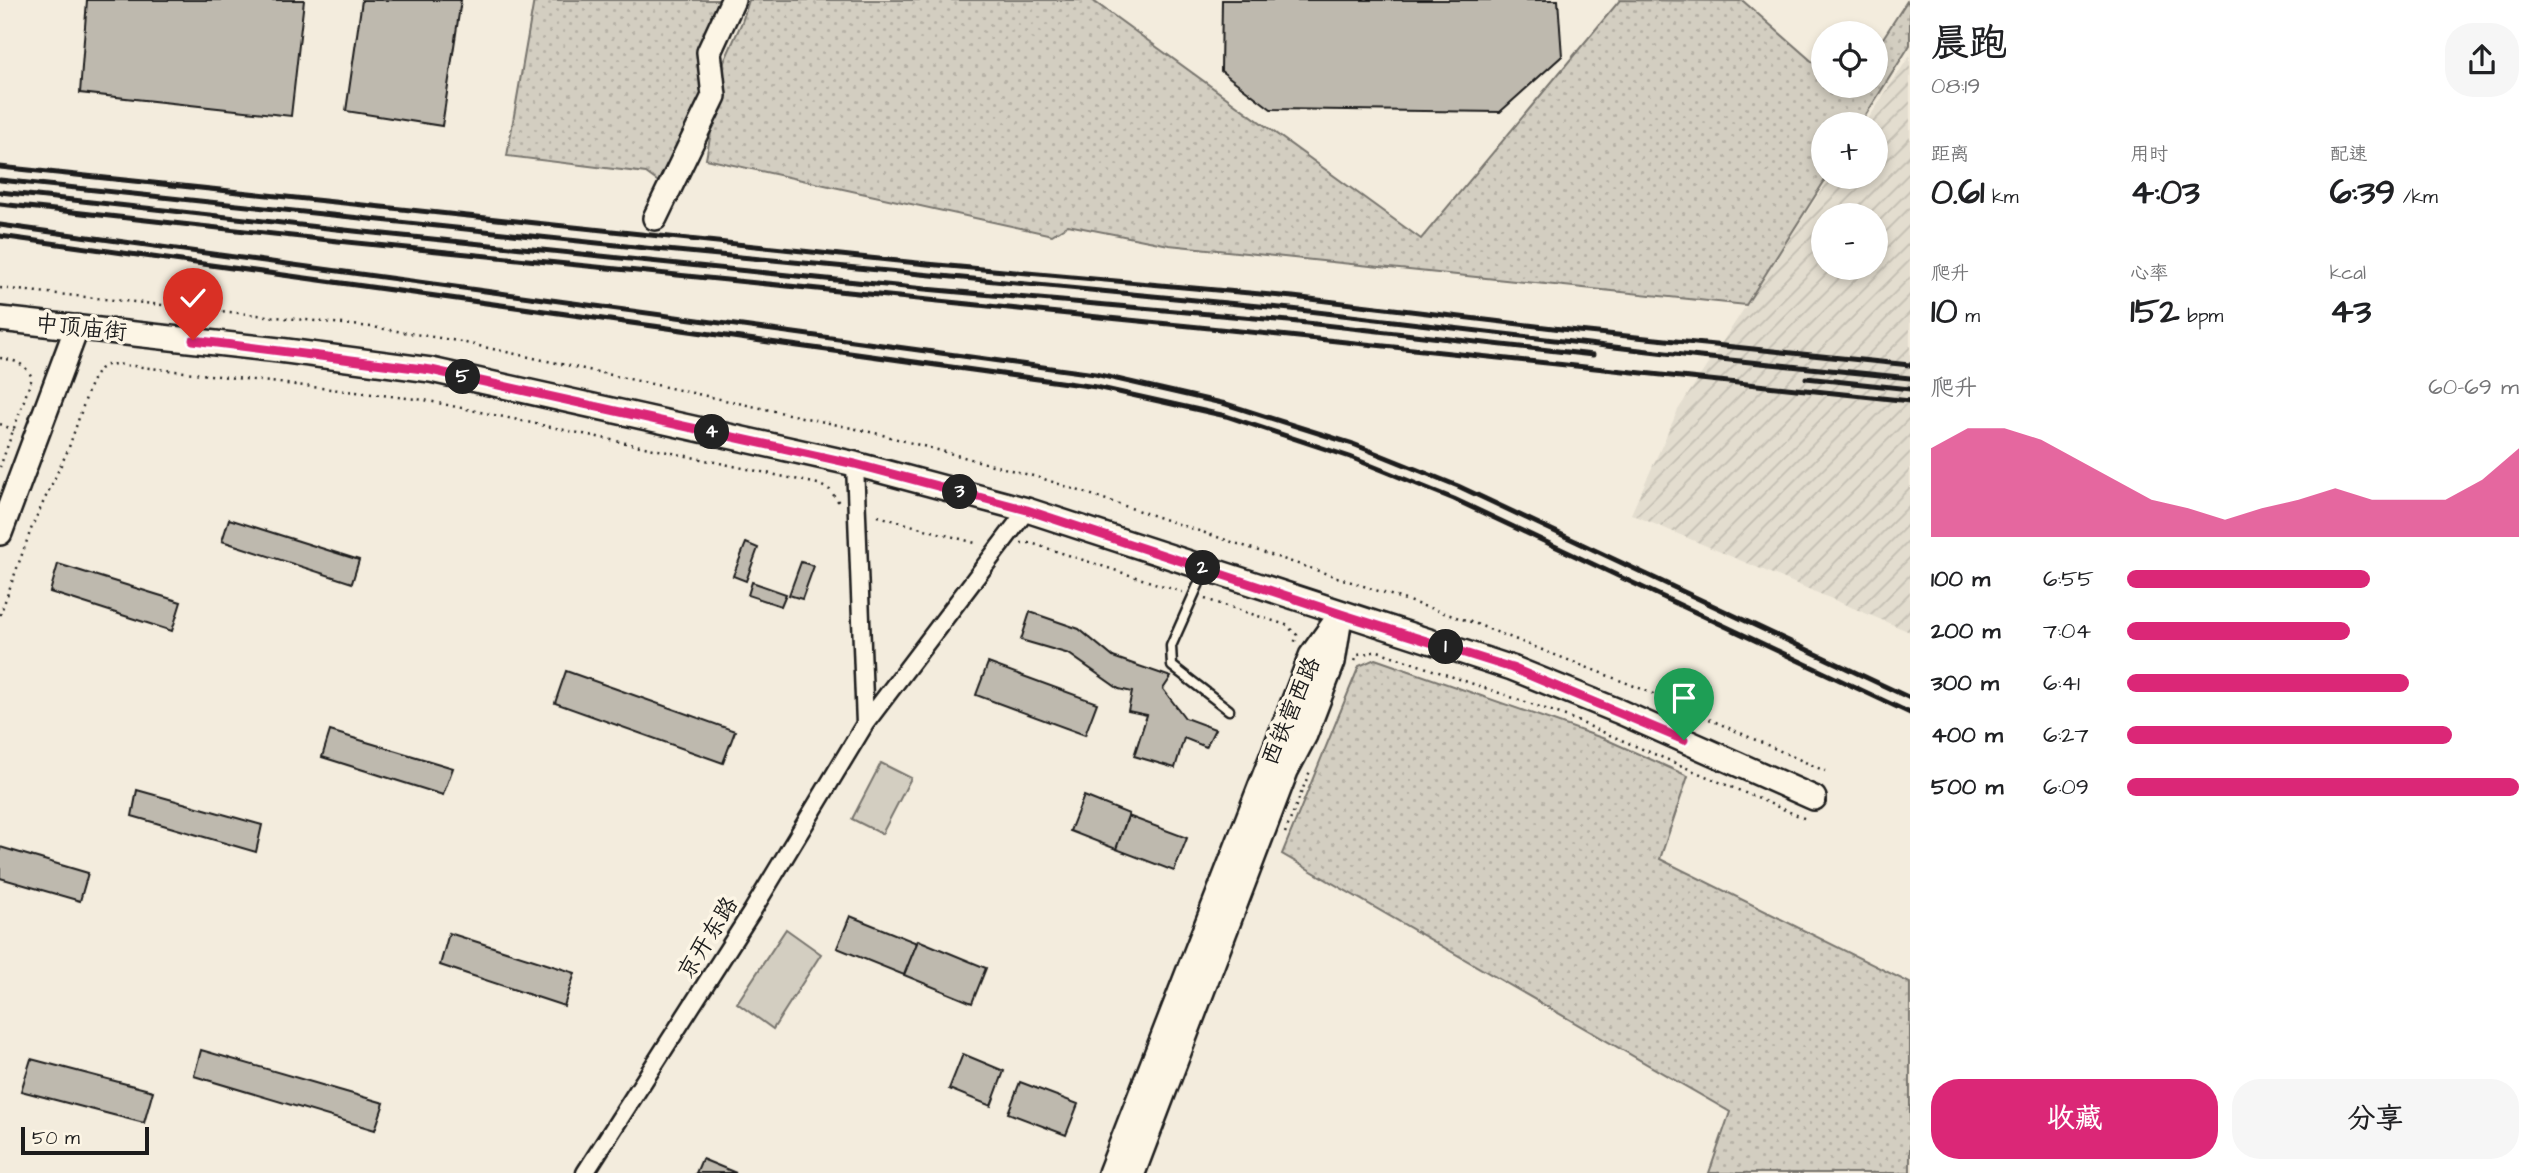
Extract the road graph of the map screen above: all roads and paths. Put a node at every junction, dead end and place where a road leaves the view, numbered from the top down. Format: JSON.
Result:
{"nodes":[{"id":1,"x":733,"y":0,"type":"edge"},
{"id":2,"x":655,"y":218,"type":"dead end"},
{"id":3,"x":0,"y":319,"type":"edge"},
{"id":4,"x":77,"y":327,"type":"junction"},
{"id":5,"x":0,"y":358,"type":"edge"},
{"id":6,"x":0,"y":424,"type":"edge"},
{"id":7,"x":13,"y":430,"type":"junction"},
{"id":8,"x":855,"y":464,"type":"junction"},
{"id":9,"x":0,"y":467,"type":"edge"},
{"id":10,"x":842,"y":507,"type":"dead end"},
{"id":11,"x":1027,"y":510,"type":"junction"},
{"id":12,"x":878,"y":516,"type":"dead end"},
{"id":13,"x":0,"y":533,"type":"edge"},
{"id":14,"x":979,"y":544,"type":"dead end"},
{"id":15,"x":1013,"y":547,"type":"dead end"},
{"id":16,"x":1205,"y":569,"type":"junction"},
{"id":17,"x":1194,"y":596,"type":"junction"},
{"id":18,"x":1341,"y":614,"type":"junction"},
{"id":19,"x":0,"y":615,"type":"edge"},
{"id":20,"x":1292,"y":649,"type":"dead end"},
{"id":21,"x":1353,"y":664,"type":"dead end"},
{"id":22,"x":1229,"y":710,"type":"dead end"},
{"id":23,"x":865,"y":724,"type":"junction"},
{"id":24,"x":1312,"y":766,"type":"dead end"},
{"id":25,"x":1810,"y":808,"type":"joint"},
{"id":26,"x":1282,"y":842,"type":"dead end"},
{"id":27,"x":584,"y":1173,"type":"edge"},
{"id":28,"x":1110,"y":1173,"type":"edge"},
{"id":29,"x":1133,"y":1173,"type":"edge"}],
"edges":[{"from":1,"to":2,"type":"street"},
{"from":3,"to":4,"type":"street","name":"中顶庙街"},
{"from":4,"to":8,"type":"street","name":"中顶庙街"},
{"from":4,"to":13,"type":"street"},
{"from":5,"to":7,"type":"path"},
{"from":6,"to":7,"type":"path"},
{"from":7,"to":9,"type":"path"},
{"from":8,"to":11,"type":"street","name":"中顶庙街"},
{"from":8,"to":23,"type":"street"},
{"from":10,"to":19,"type":"path"},
{"from":11,"to":16,"type":"street","name":"中顶庙街"},
{"from":11,"to":23,"type":"street"},
{"from":12,"to":14,"type":"path"},
{"from":15,"to":17,"type":"path"},
{"from":16,"to":17,"type":"lane"},
{"from":16,"to":18,"type":"street","name":"中顶庙街"},
{"from":17,"to":20,"type":"path"},
{"from":17,"to":22,"type":"lane"},
{"from":18,"to":25,"type":"street","name":"中顶庙街"},
{"from":18,"to":28,"type":"street","name":"西铁营西路"},
{"from":18,"to":29,"type":"street","name":"西铁营西路"},
{"from":21,"to":25,"type":"path"},
{"from":23,"to":27,"type":"street","name":"京开东路"},
{"from":24,"to":26,"type":"path"}]}
